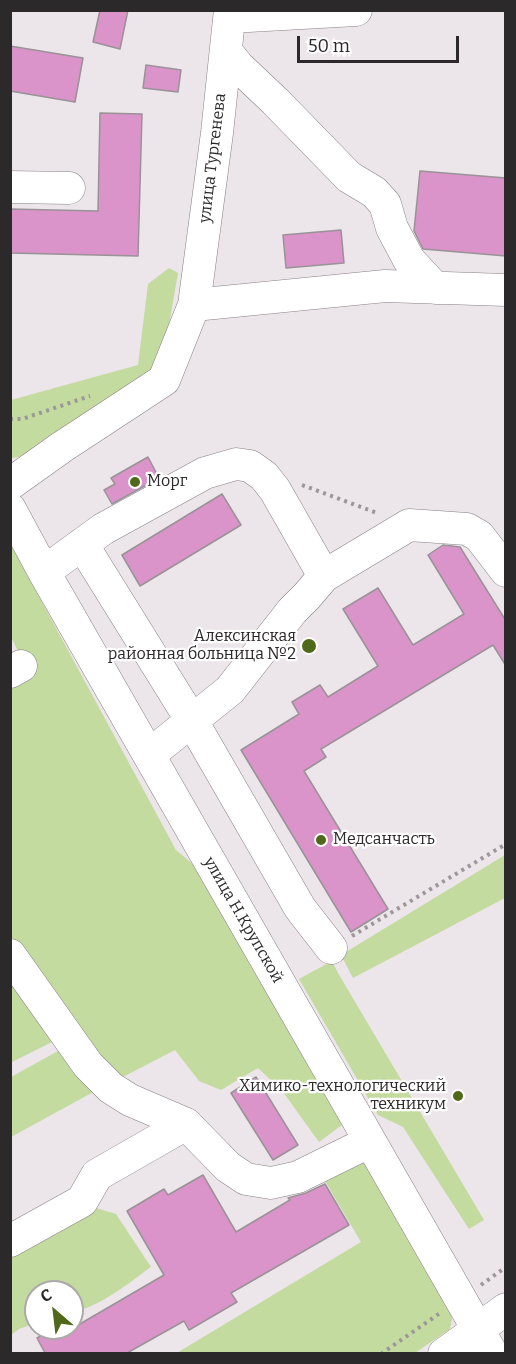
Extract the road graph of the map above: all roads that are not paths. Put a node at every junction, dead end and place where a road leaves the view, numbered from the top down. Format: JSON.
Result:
{"nodes":[{"id":1,"x":356,"y":10,"type":"edge"},
{"id":2,"x":230,"y":14,"type":"edge"},
{"id":3,"x":226,"y":51,"type":"junction"},
{"id":4,"x":10,"y":187,"type":"edge"},
{"id":5,"x":69,"y":188,"type":"dead end"},
{"id":6,"x":435,"y":288,"type":"junction"},
{"id":7,"x":506,"y":290,"type":"edge"},
{"id":8,"x":194,"y":305,"type":"junction"},
{"id":9,"x":10,"y":484,"type":"edge"},
{"id":10,"x":10,"y":509,"type":"edge"},
{"id":11,"x":82,"y":544,"type":"junction"},
{"id":12,"x":506,"y":571,"type":"edge"},
{"id":13,"x":44,"y":572,"type":"junction"},
{"id":14,"x":324,"y":576,"type":"junction"},
{"id":15,"x":192,"y":721,"type":"junction"},
{"id":16,"x":149,"y":755,"type":"junction"},
{"id":17,"x":331,"y":948,"type":"road end"},
{"id":18,"x":10,"y":955,"type":"edge"},
{"id":19,"x":186,"y":1124,"type":"junction"},
{"id":20,"x":369,"y":1142,"type":"junction"},
{"id":21,"x":10,"y":1241,"type":"edge"},
{"id":22,"x":506,"y":1309,"type":"edge"},
{"id":23,"x":485,"y":1341,"type":"edge"},
{"id":24,"x":444,"y":1353,"type":"edge"}],
"edges":[{"from":1,"to":2,"type":"street"},
{"from":2,"to":3,"type":"street","name":"улица Тургенева"},
{"from":3,"to":6,"type":"street"},
{"from":3,"to":8,"type":"street","name":"улица Тургенева"},
{"from":4,"to":5,"type":"street"},
{"from":6,"to":7,"type":"street"},
{"from":6,"to":8,"type":"street"},
{"from":8,"to":9,"type":"street","name":"улица Тургенева"},
{"from":10,"to":13,"type":"street","name":"улица Н.Крупской"},
{"from":11,"to":13,"type":"street"},
{"from":11,"to":14,"type":"street"},
{"from":11,"to":15,"type":"street"},
{"from":12,"to":14,"type":"street"},
{"from":13,"to":16,"type":"street","name":"улица Н.Крупской"},
{"from":14,"to":15,"type":"street"},
{"from":15,"to":16,"type":"street"},
{"from":15,"to":17,"type":"street"},
{"from":16,"to":20,"type":"street","name":"улица Н.Крупской"},
{"from":18,"to":19,"type":"street"},
{"from":19,"to":20,"type":"street"},
{"from":19,"to":21,"type":"street"},
{"from":20,"to":23,"type":"street","name":"улица Н.Крупской"},
{"from":22,"to":23,"type":"street"},
{"from":23,"to":24,"type":"street"}]}
